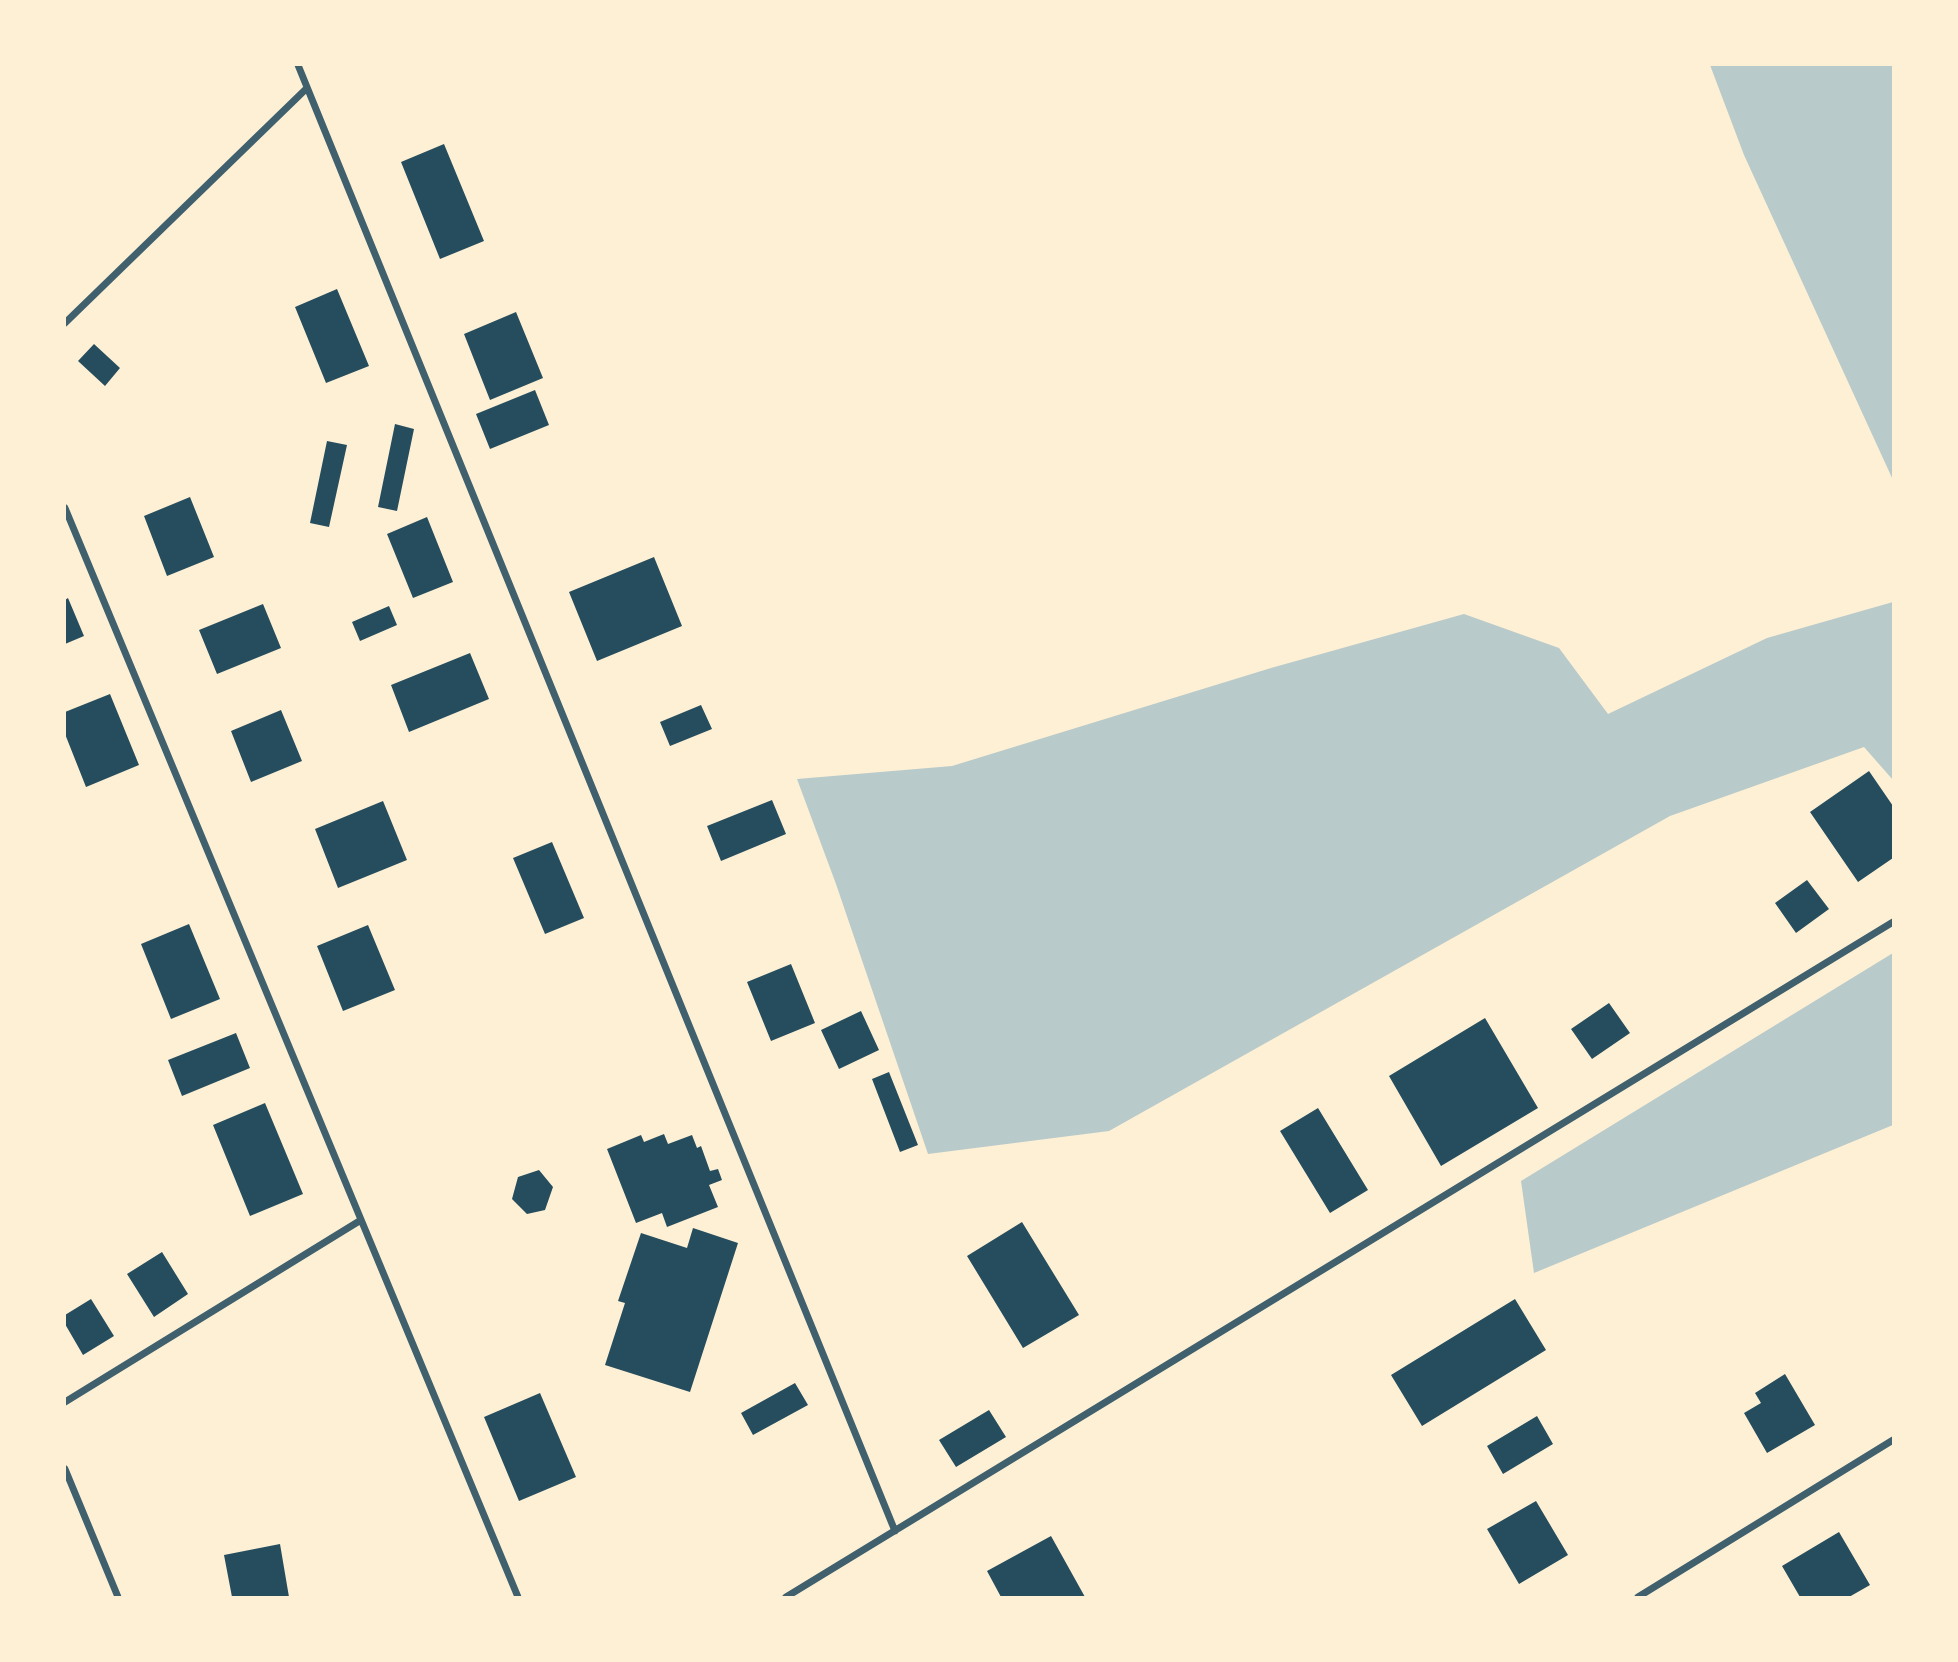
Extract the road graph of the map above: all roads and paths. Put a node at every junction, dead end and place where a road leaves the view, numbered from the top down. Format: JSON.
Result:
{"nodes":[{"id":1,"x":298,"y":65,"type":"edge"},
{"id":2,"x":307,"y":88,"type":"junction"},
{"id":3,"x":65,"y":323,"type":"edge"},
{"id":4,"x":65,"y":508,"type":"edge"},
{"id":5,"x":1893,"y":922,"type":"edge"},
{"id":6,"x":361,"y":1220,"type":"junction"},
{"id":7,"x":65,"y":1402,"type":"edge"},
{"id":8,"x":1893,"y":1440,"type":"edge"},
{"id":9,"x":65,"y":1469,"type":"edge"},
{"id":10,"x":895,"y":1531,"type":"junction"},
{"id":11,"x":118,"y":1597,"type":"edge"},
{"id":12,"x":519,"y":1597,"type":"edge"},
{"id":13,"x":786,"y":1597,"type":"edge"},
{"id":14,"x":1638,"y":1597,"type":"edge"}],
"edges":[{"from":1,"to":2,"type":"street"},
{"from":2,"to":3,"type":"street"},
{"from":2,"to":10,"type":"street"},
{"from":4,"to":6,"type":"street"},
{"from":5,"to":10,"type":"street"},
{"from":6,"to":7,"type":"street"},
{"from":6,"to":12,"type":"street"},
{"from":8,"to":14,"type":"street"},
{"from":9,"to":11,"type":"street"},
{"from":10,"to":13,"type":"street"}]}
